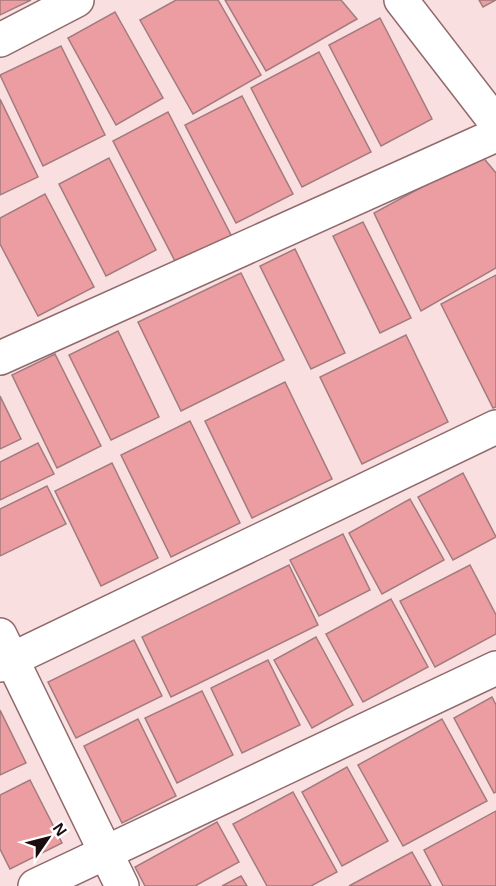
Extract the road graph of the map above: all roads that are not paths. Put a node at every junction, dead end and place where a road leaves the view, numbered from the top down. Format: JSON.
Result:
{"nodes":[{"id":1,"x":77,"y":0,"type":"edge"},
{"id":2,"x":401,"y":0,"type":"edge"},
{"id":3,"x":0,"y":40,"type":"edge"},
{"id":4,"x":496,"y":123,"type":"edge"},
{"id":5,"x":496,"y":135,"type":"edge"},
{"id":6,"x":0,"y":358,"type":"edge"},
{"id":7,"x":496,"y":427,"type":"edge"},
{"id":8,"x":4,"y":653,"type":"edge"},
{"id":9,"x":496,"y":668,"type":"edge"},
{"id":10,"x":106,"y":853,"type":"junction"},
{"id":11,"x":35,"y":886,"type":"edge"},
{"id":12,"x":122,"y":886,"type":"edge"}],
"edges":[{"from":1,"to":3,"type":"street"},
{"from":2,"to":4,"type":"street"},
{"from":5,"to":6,"type":"street"},
{"from":7,"to":8,"type":"street"},
{"from":8,"to":10,"type":"street"},
{"from":9,"to":10,"type":"street"},
{"from":10,"to":11,"type":"street"},
{"from":10,"to":12,"type":"street"}]}
